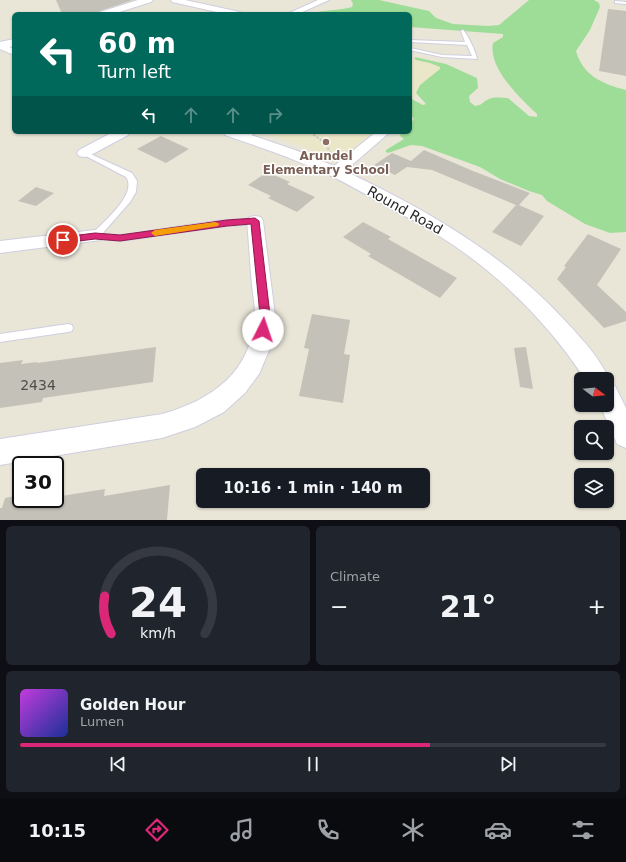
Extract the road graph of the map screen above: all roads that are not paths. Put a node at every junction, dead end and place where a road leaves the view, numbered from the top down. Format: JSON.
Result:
{"nodes":[{"id":1,"x":148,"y":0,"type":"edge"},
{"id":2,"x":175,"y":0,"type":"edge"},
{"id":3,"x":325,"y":0,"type":"edge"},
{"id":4,"x":616,"y":2,"type":"dead end"},
{"id":5,"x":626,"y":3,"type":"edge"},
{"id":6,"x":109,"y":12,"type":"edge"},
{"id":7,"x":227,"y":12,"type":"edge"},
{"id":8,"x":297,"y":12,"type":"edge"},
{"id":9,"x":463,"y":31,"type":"dead end"},
{"id":10,"x":425,"y":39,"type":"dead end"},
{"id":11,"x":412,"y":41,"type":"edge"},
{"id":12,"x":12,"y":43,"type":"edge"},
{"id":13,"x":443,"y":43,"type":"junction"},
{"id":14,"x":468,"y":44,"type":"junction"},
{"id":15,"x":0,"y":46,"type":"edge"},
{"id":16,"x":412,"y":49,"type":"edge"},
{"id":17,"x":12,"y":51,"type":"edge"},
{"id":18,"x":119,"y":134,"type":"edge"},
{"id":19,"x":243,"y":134,"type":"edge"},
{"id":20,"x":381,"y":134,"type":"edge"},
{"id":21,"x":84,"y":153,"type":"joint"},
{"id":22,"x":334,"y":166,"type":"junction"},
{"id":23,"x":255,"y":221,"type":"joint"},
{"id":24,"x":95,"y":236,"type":"junction"},
{"id":25,"x":0,"y":247,"type":"edge"},
{"id":26,"x":68,"y":328,"type":"dead end"},
{"id":27,"x":0,"y":338,"type":"edge"},
{"id":28,"x":593,"y":372,"type":"edge"},
{"id":29,"x":614,"y":409,"type":"edge"},
{"id":30,"x":626,"y":435,"type":"edge"},
{"id":31,"x":0,"y":452,"type":"edge"}],
"edges":[{"from":1,"to":6,"type":"street"},
{"from":2,"to":7,"type":"street"},
{"from":3,"to":8,"type":"street"},
{"from":4,"to":5,"type":"lane"},
{"from":9,"to":14,"type":"lane"},
{"from":10,"to":13,"type":"lane"},
{"from":11,"to":13,"type":"lane"},
{"from":12,"to":15,"type":"street"},
{"from":13,"to":14,"type":"lane"},
{"from":14,"to":16,"type":"lane"},
{"from":15,"to":17,"type":"street"},
{"from":18,"to":21,"type":"street"},
{"from":19,"to":22,"type":"street","name":"Round Road"},
{"from":20,"to":22,"type":"street"},
{"from":21,"to":24,"type":"lane"},
{"from":22,"to":28,"type":"street","name":"Round Road"},
{"from":23,"to":24,"type":"lane"},
{"from":23,"to":31,"type":"street"},
{"from":24,"to":25,"type":"street"},
{"from":26,"to":27,"type":"lane"},
{"from":29,"to":30,"type":"street"}]}
